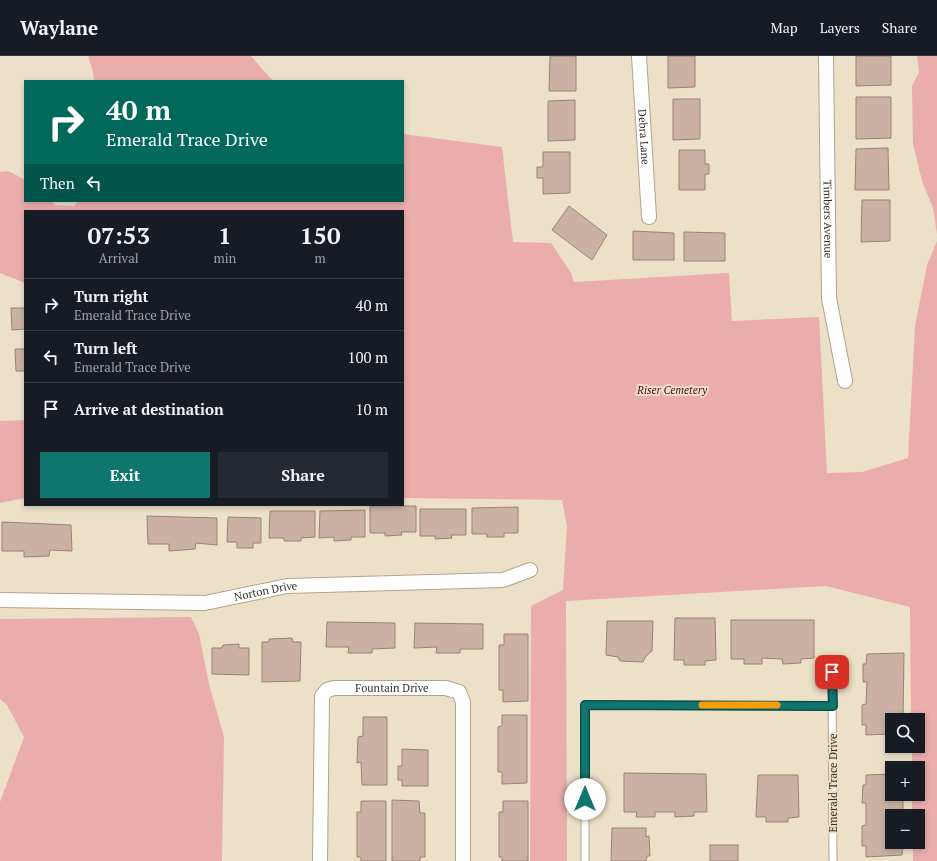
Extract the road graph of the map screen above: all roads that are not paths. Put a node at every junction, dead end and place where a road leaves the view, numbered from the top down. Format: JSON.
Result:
{"nodes":[{"id":1,"x":638,"y":56,"type":"edge"},
{"id":2,"x":826,"y":56,"type":"edge"},
{"id":3,"x":649,"y":217,"type":"dead end"},
{"id":4,"x":845,"y":381,"type":"dead end"},
{"id":5,"x":530,"y":570,"type":"dead end"},
{"id":6,"x":0,"y":600,"type":"edge"},
{"id":7,"x":832,"y":672,"type":"dead end"},
{"id":8,"x":833,"y":706,"type":"junction"},
{"id":9,"x":320,"y":861,"type":"edge"},
{"id":10,"x":463,"y":861,"type":"edge"},
{"id":11,"x":585,"y":861,"type":"edge"},
{"id":12,"x":833,"y":861,"type":"edge"}],
"edges":[{"from":1,"to":3,"type":"street","name":"Debra Lane"},
{"from":2,"to":4,"type":"street","name":"Timbers Avenue"},
{"from":5,"to":6,"type":"street","name":"Norton Drive"},
{"from":7,"to":8,"type":"lane","name":"Emerald Trace Drive"},
{"from":8,"to":11,"type":"lane"},
{"from":8,"to":12,"type":"lane","name":"Emerald Trace Drive"},
{"from":9,"to":10,"type":"street","name":"Fountain Drive"}]}
